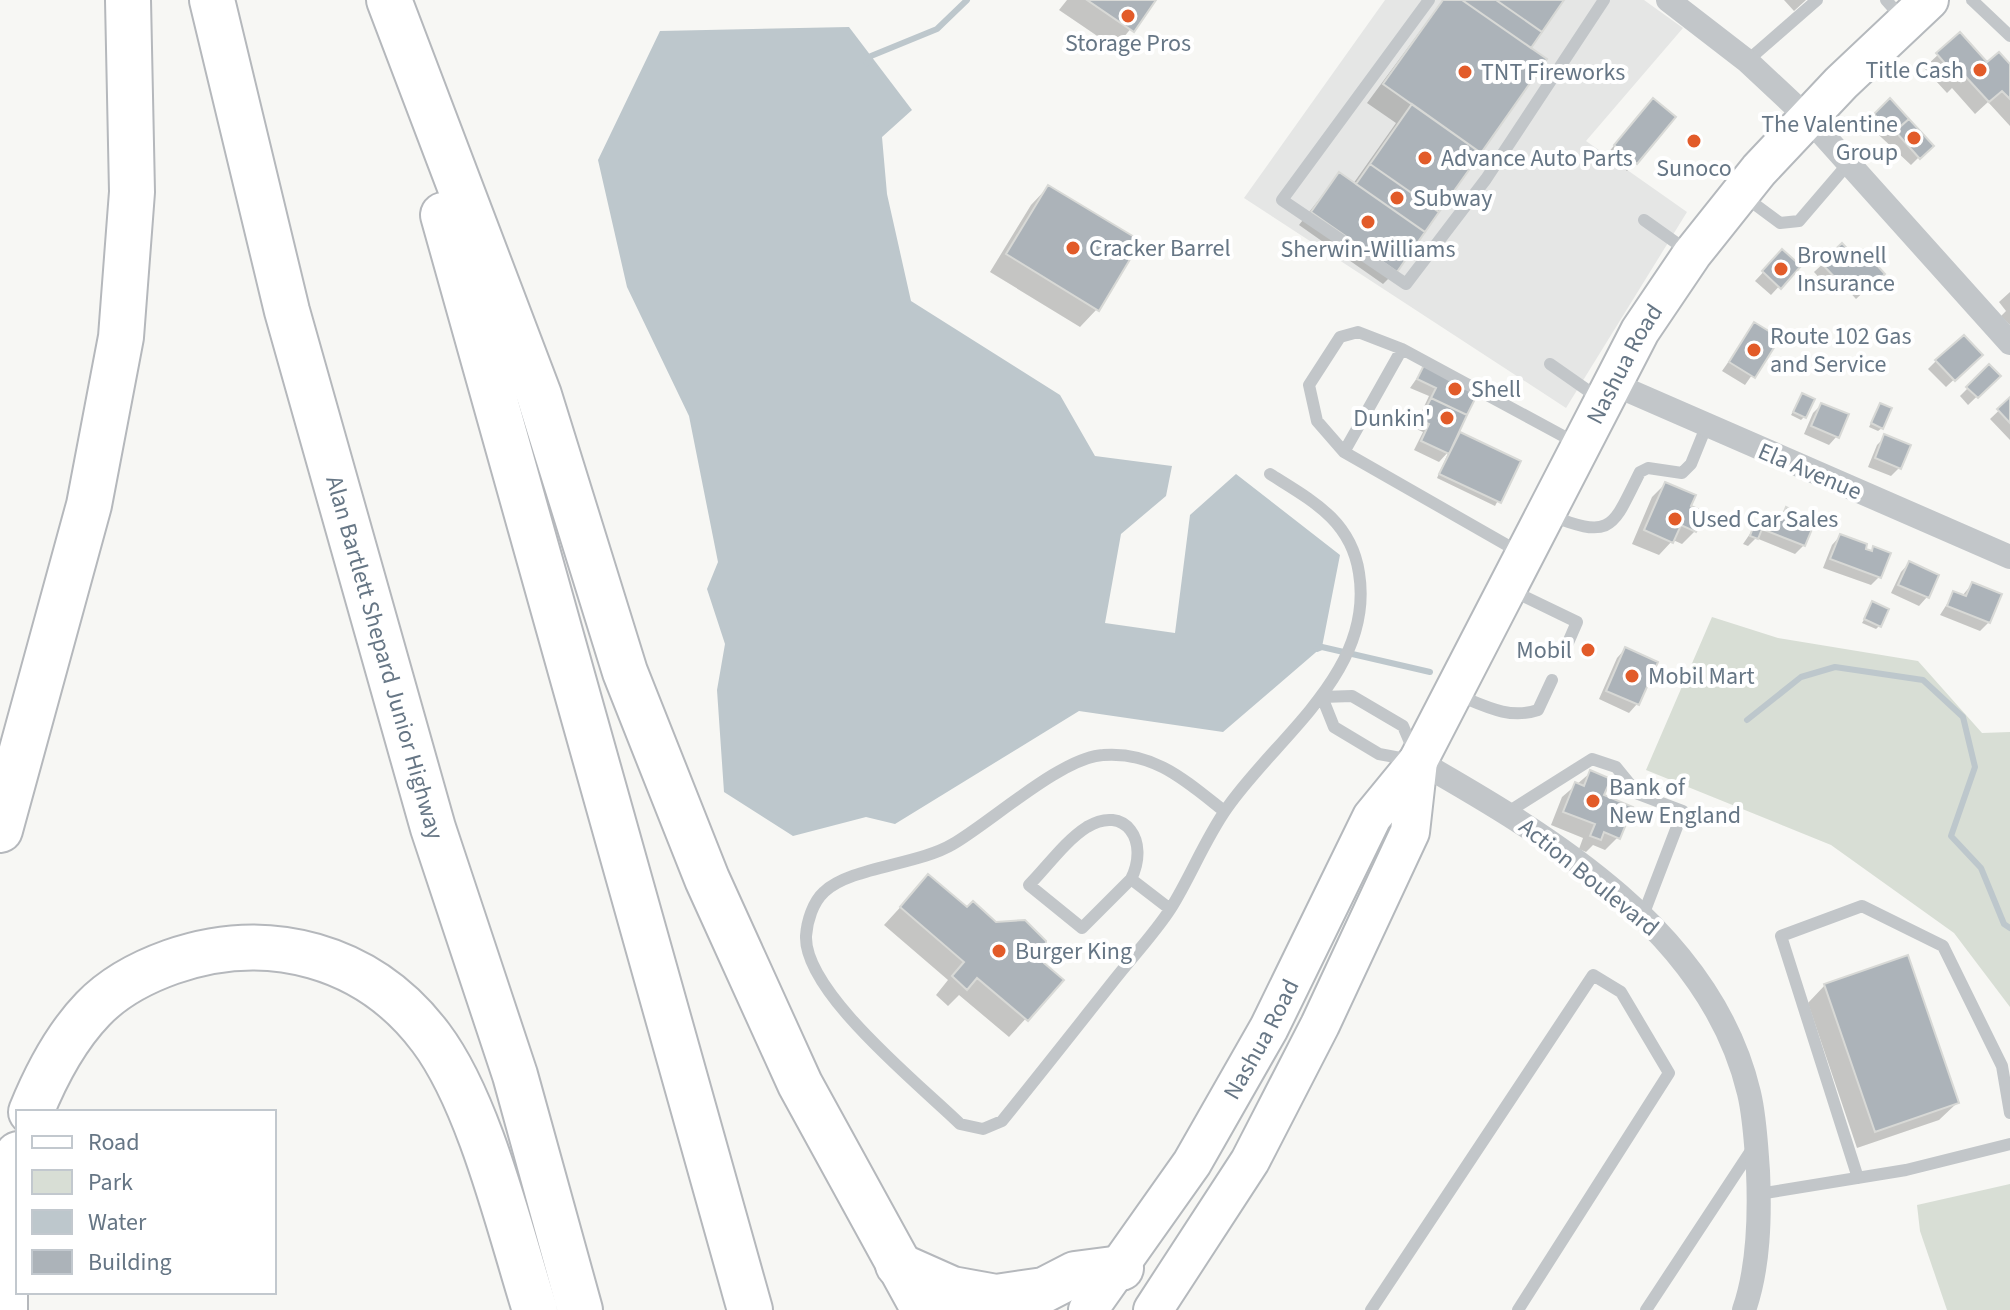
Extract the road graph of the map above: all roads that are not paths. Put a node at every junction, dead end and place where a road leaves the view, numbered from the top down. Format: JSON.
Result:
{"nodes":[{"id":1,"x":128,"y":0,"type":"edge"},
{"id":2,"x":212,"y":0,"type":"edge"},
{"id":3,"x":386,"y":0,"type":"edge"},
{"id":4,"x":1429,"y":0,"type":"edge"},
{"id":5,"x":1604,"y":0,"type":"edge"},
{"id":6,"x":1668,"y":0,"type":"edge"},
{"id":7,"x":1817,"y":0,"type":"edge"},
{"id":8,"x":1972,"y":0,"type":"edge"},
{"id":9,"x":1907,"y":7,"type":"edge"},
{"id":10,"x":2010,"y":36,"type":"edge"},
{"id":11,"x":1747,"y":61,"type":"junction"},
{"id":12,"x":1808,"y":118,"type":"junction"},
{"id":13,"x":1847,"y":165,"type":"junction"},
{"id":14,"x":1740,"y":193,"type":"junction"},
{"id":15,"x":1644,"y":220,"type":"dead end"},
{"id":16,"x":1692,"y":254,"type":"junction"},
{"id":17,"x":2010,"y":343,"type":"edge"},
{"id":18,"x":1402,"y":349,"type":"junction"},
{"id":19,"x":1550,"y":364,"type":"dead end"},
{"id":20,"x":1607,"y":392,"type":"junction"},
{"id":21,"x":1706,"y":427,"type":"junction"},
{"id":22,"x":1580,"y":445,"type":"junction"},
{"id":23,"x":1344,"y":452,"type":"junction"},
{"id":24,"x":1270,"y":474,"type":"dead end"},
{"id":25,"x":1546,"y":514,"type":"junction"},
{"id":26,"x":1526,"y":555,"type":"junction"},
{"id":27,"x":2010,"y":557,"type":"edge"},
{"id":28,"x":1508,"y":589,"type":"junction"},
{"id":29,"x":1567,"y":645,"type":"dead end"},
{"id":30,"x":1552,"y":680,"type":"dead end"},
{"id":31,"x":1454,"y":694,"type":"junction"},
{"id":32,"x":1322,"y":697,"type":"junction"},
{"id":33,"x":1418,"y":761,"type":"junction"},
{"id":34,"x":1224,"y":811,"type":"junction"},
{"id":35,"x":1508,"y":812,"type":"junction"},
{"id":36,"x":0,"y":830,"type":"edge"},
{"id":37,"x":1131,"y":879,"type":"junction"},
{"id":38,"x":1170,"y":909,"type":"junction"},
{"id":39,"x":1642,"y":918,"type":"junction"},
{"id":40,"x":32,"y":1110,"type":"edge"},
{"id":41,"x":2010,"y":1113,"type":"edge"},
{"id":42,"x":1756,"y":1142,"type":"junction"},
{"id":43,"x":2010,"y":1144,"type":"edge"},
{"id":44,"x":16,"y":1167,"type":"edge"},
{"id":45,"x":1858,"y":1178,"type":"junction"},
{"id":46,"x":1759,"y":1194,"type":"junction"},
{"id":47,"x":898,"y":1265,"type":"junction"},
{"id":48,"x":1121,"y":1268,"type":"junction"},
{"id":49,"x":5,"y":1310,"type":"edge"},
{"id":50,"x":535,"y":1310,"type":"edge"},
{"id":51,"x":580,"y":1310,"type":"edge"},
{"id":52,"x":750,"y":1310,"type":"edge"},
{"id":53,"x":924,"y":1310,"type":"edge"},
{"id":54,"x":1088,"y":1310,"type":"edge"},
{"id":55,"x":1153,"y":1310,"type":"edge"},
{"id":56,"x":1371,"y":1310,"type":"edge"},
{"id":57,"x":1518,"y":1310,"type":"edge"},
{"id":58,"x":1646,"y":1310,"type":"edge"},
{"id":59,"x":1744,"y":1310,"type":"edge"}],
"edges":[{"from":1,"to":36,"type":"highway"},
{"from":2,"to":51,"type":"highway","name":"Alan Bartlett Shepard Junior Highway"},
{"from":3,"to":47,"type":"highway"},
{"from":3,"to":52,"type":"highway"},
{"from":4,"to":5,"type":"lane"},
{"from":6,"to":11,"type":"street"},
{"from":7,"to":11,"type":"lane"},
{"from":8,"to":10,"type":"lane"},
{"from":9,"to":12,"type":"main road","name":"Nashua Road"},
{"from":11,"to":12,"type":"street"},
{"from":12,"to":13,"type":"street"},
{"from":12,"to":14,"type":"main road","name":"Nashua Road"},
{"from":13,"to":14,"type":"lane"},
{"from":13,"to":17,"type":"street"},
{"from":14,"to":16,"type":"main road","name":"Nashua Road"},
{"from":15,"to":16,"type":"lane"},
{"from":16,"to":20,"type":"main road","name":"Nashua Road"},
{"from":18,"to":22,"type":"lane"},
{"from":18,"to":23,"type":"lane"},
{"from":18,"to":23,"type":"lane"},
{"from":19,"to":20,"type":"lane"},
{"from":20,"to":21,"type":"street","name":"Ela Avenue"},
{"from":20,"to":22,"type":"main road","name":"Nashua Road"},
{"from":21,"to":25,"type":"lane"},
{"from":21,"to":27,"type":"street","name":"Ela Avenue"},
{"from":22,"to":25,"type":"main road","name":"Nashua Road"},
{"from":23,"to":26,"type":"lane"},
{"from":24,"to":32,"type":"lane"},
{"from":25,"to":26,"type":"main road","name":"Nashua Road"},
{"from":26,"to":28,"type":"main road","name":"Nashua Road"},
{"from":28,"to":29,"type":"lane"},
{"from":28,"to":31,"type":"main road","name":"Nashua Road"},
{"from":30,"to":31,"type":"lane"},
{"from":31,"to":33,"type":"main road","name":"Nashua Road"},
{"from":32,"to":33,"type":"lane"},
{"from":32,"to":33,"type":"lane"},
{"from":32,"to":34,"type":"lane"},
{"from":33,"to":35,"type":"street","name":"Action Boulevard"},
{"from":33,"to":48,"type":"main road","name":"Nashua Road"},
{"from":33,"to":55,"type":"main road","name":"Nashua Road"},
{"from":34,"to":38,"type":"lane"},
{"from":34,"to":38,"type":"lane"},
{"from":35,"to":39,"type":"street","name":"Action Boulevard"},
{"from":35,"to":39,"type":"lane"},
{"from":37,"to":37,"type":"lane"},
{"from":37,"to":38,"type":"lane"},
{"from":39,"to":42,"type":"street","name":"Action Boulevard"},
{"from":40,"to":50,"type":"highway"},
{"from":41,"to":45,"type":"lane"},
{"from":42,"to":46,"type":"street","name":"Action Boulevard"},
{"from":42,"to":58,"type":"lane"},
{"from":43,"to":45,"type":"lane"},
{"from":44,"to":49,"type":"highway"},
{"from":45,"to":46,"type":"lane"},
{"from":46,"to":59,"type":"street","name":"Action Boulevard"},
{"from":47,"to":48,"type":"highway"},
{"from":47,"to":53,"type":"highway"},
{"from":48,"to":54,"type":"main road","name":"Nashua Road"},
{"from":56,"to":57,"type":"lane"}]}
